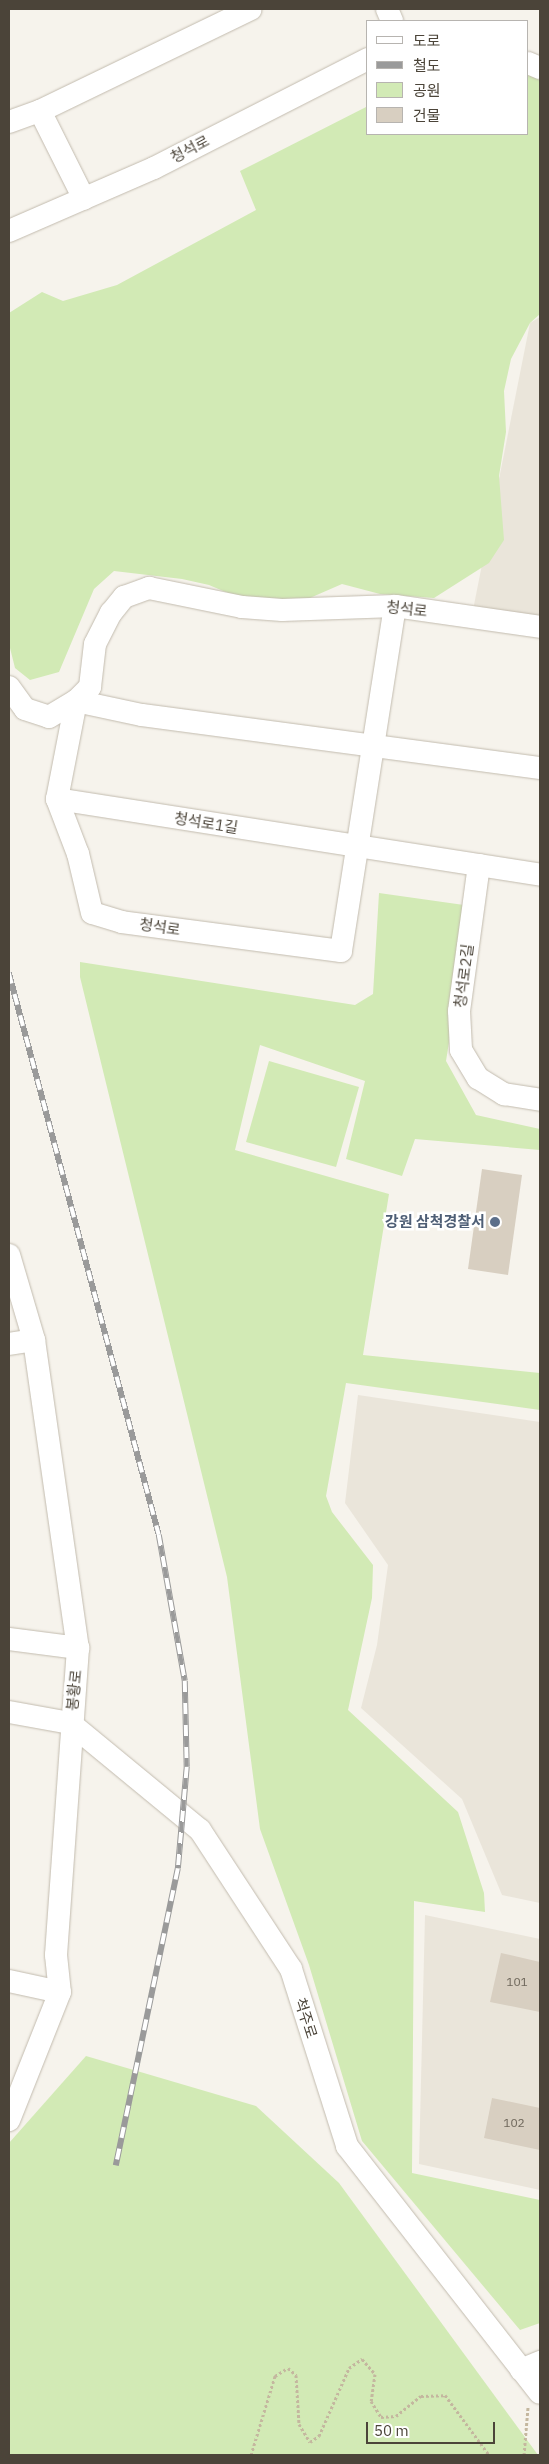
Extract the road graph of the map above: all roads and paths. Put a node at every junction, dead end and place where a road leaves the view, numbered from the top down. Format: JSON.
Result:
{"nodes":[{"id":1,"x":251,"y":9,"type":"edge"},
{"id":2,"x":366,"y":60,"type":"edge"},
{"id":3,"x":40,"y":111,"type":"junction"},
{"id":4,"x":9,"y":122,"type":"edge"},
{"id":5,"x":84,"y":198,"type":"junction"},
{"id":6,"x":9,"y":231,"type":"edge"},
{"id":7,"x":395,"y":606,"type":"junction"},
{"id":8,"x":540,"y":628,"type":"edge"},
{"id":9,"x":9,"y":687,"type":"edge"},
{"id":10,"x":76,"y":700,"type":"junction"},
{"id":11,"x":372,"y":746,"type":"junction"},
{"id":12,"x":540,"y":768,"type":"edge"},
{"id":13,"x":57,"y":800,"type":"junction"},
{"id":14,"x":355,"y":846,"type":"junction"},
{"id":15,"x":479,"y":865,"type":"junction"},
{"id":16,"x":540,"y":875,"type":"edge"},
{"id":17,"x":540,"y":1100,"type":"edge"},
{"id":18,"x":9,"y":1255,"type":"edge"},
{"id":19,"x":34,"y":1340,"type":"junction"},
{"id":20,"x":9,"y":1344,"type":"edge"},
{"id":21,"x":9,"y":1640,"type":"edge"},
{"id":22,"x":78,"y":1648,"type":"junction"},
{"id":23,"x":9,"y":1712,"type":"edge"},
{"id":24,"x":70,"y":1723,"type":"junction"},
{"id":25,"x":9,"y":1980,"type":"edge"},
{"id":26,"x":60,"y":1992,"type":"junction"},
{"id":27,"x":9,"y":2120,"type":"edge"},
{"id":28,"x":531,"y":2366,"type":"edge"},
{"id":29,"x":538,"y":2390,"type":"edge"},
{"id":30,"x":251,"y":2455,"type":"edge"},
{"id":31,"x":489,"y":2455,"type":"edge"},
{"id":32,"x":524,"y":2455,"type":"edge"}],
"edges":[{"from":1,"to":3,"type":"street"},
{"from":2,"to":5,"type":"street","name":"청석로"},
{"from":3,"to":4,"type":"street"},
{"from":3,"to":5,"type":"street"},
{"from":5,"to":6,"type":"street","name":"청석로"},
{"from":7,"to":8,"type":"street","name":"청석로"},
{"from":7,"to":10,"type":"street","name":"청석로"},
{"from":7,"to":11,"type":"street"},
{"from":9,"to":10,"type":"street","name":"청석로"},
{"from":10,"to":11,"type":"street"},
{"from":10,"to":13,"type":"street","name":"청석로"},
{"from":11,"to":12,"type":"street"},
{"from":11,"to":14,"type":"street"},
{"from":13,"to":14,"type":"street","name":"청석로1길"},
{"from":13,"to":14,"type":"street","name":"청석로"},
{"from":14,"to":15,"type":"street","name":"청석로1길"},
{"from":15,"to":16,"type":"street"},
{"from":15,"to":17,"type":"street","name":"청석로2길"},
{"from":18,"to":19,"type":"street","name":"봉황로"},
{"from":19,"to":20,"type":"street"},
{"from":19,"to":22,"type":"street","name":"봉황로"},
{"from":21,"to":22,"type":"street"},
{"from":22,"to":24,"type":"street","name":"봉황로"},
{"from":23,"to":24,"type":"street","name":"척주로"},
{"from":24,"to":26,"type":"street","name":"봉황로"},
{"from":24,"to":28,"type":"street","name":"척주로"},
{"from":25,"to":26,"type":"street"},
{"from":26,"to":27,"type":"street","name":"봉황로"},
{"from":28,"to":29,"type":"street","name":"척주로"},
{"from":29,"to":32,"type":"path"},
{"from":30,"to":31,"type":"path"}]}
